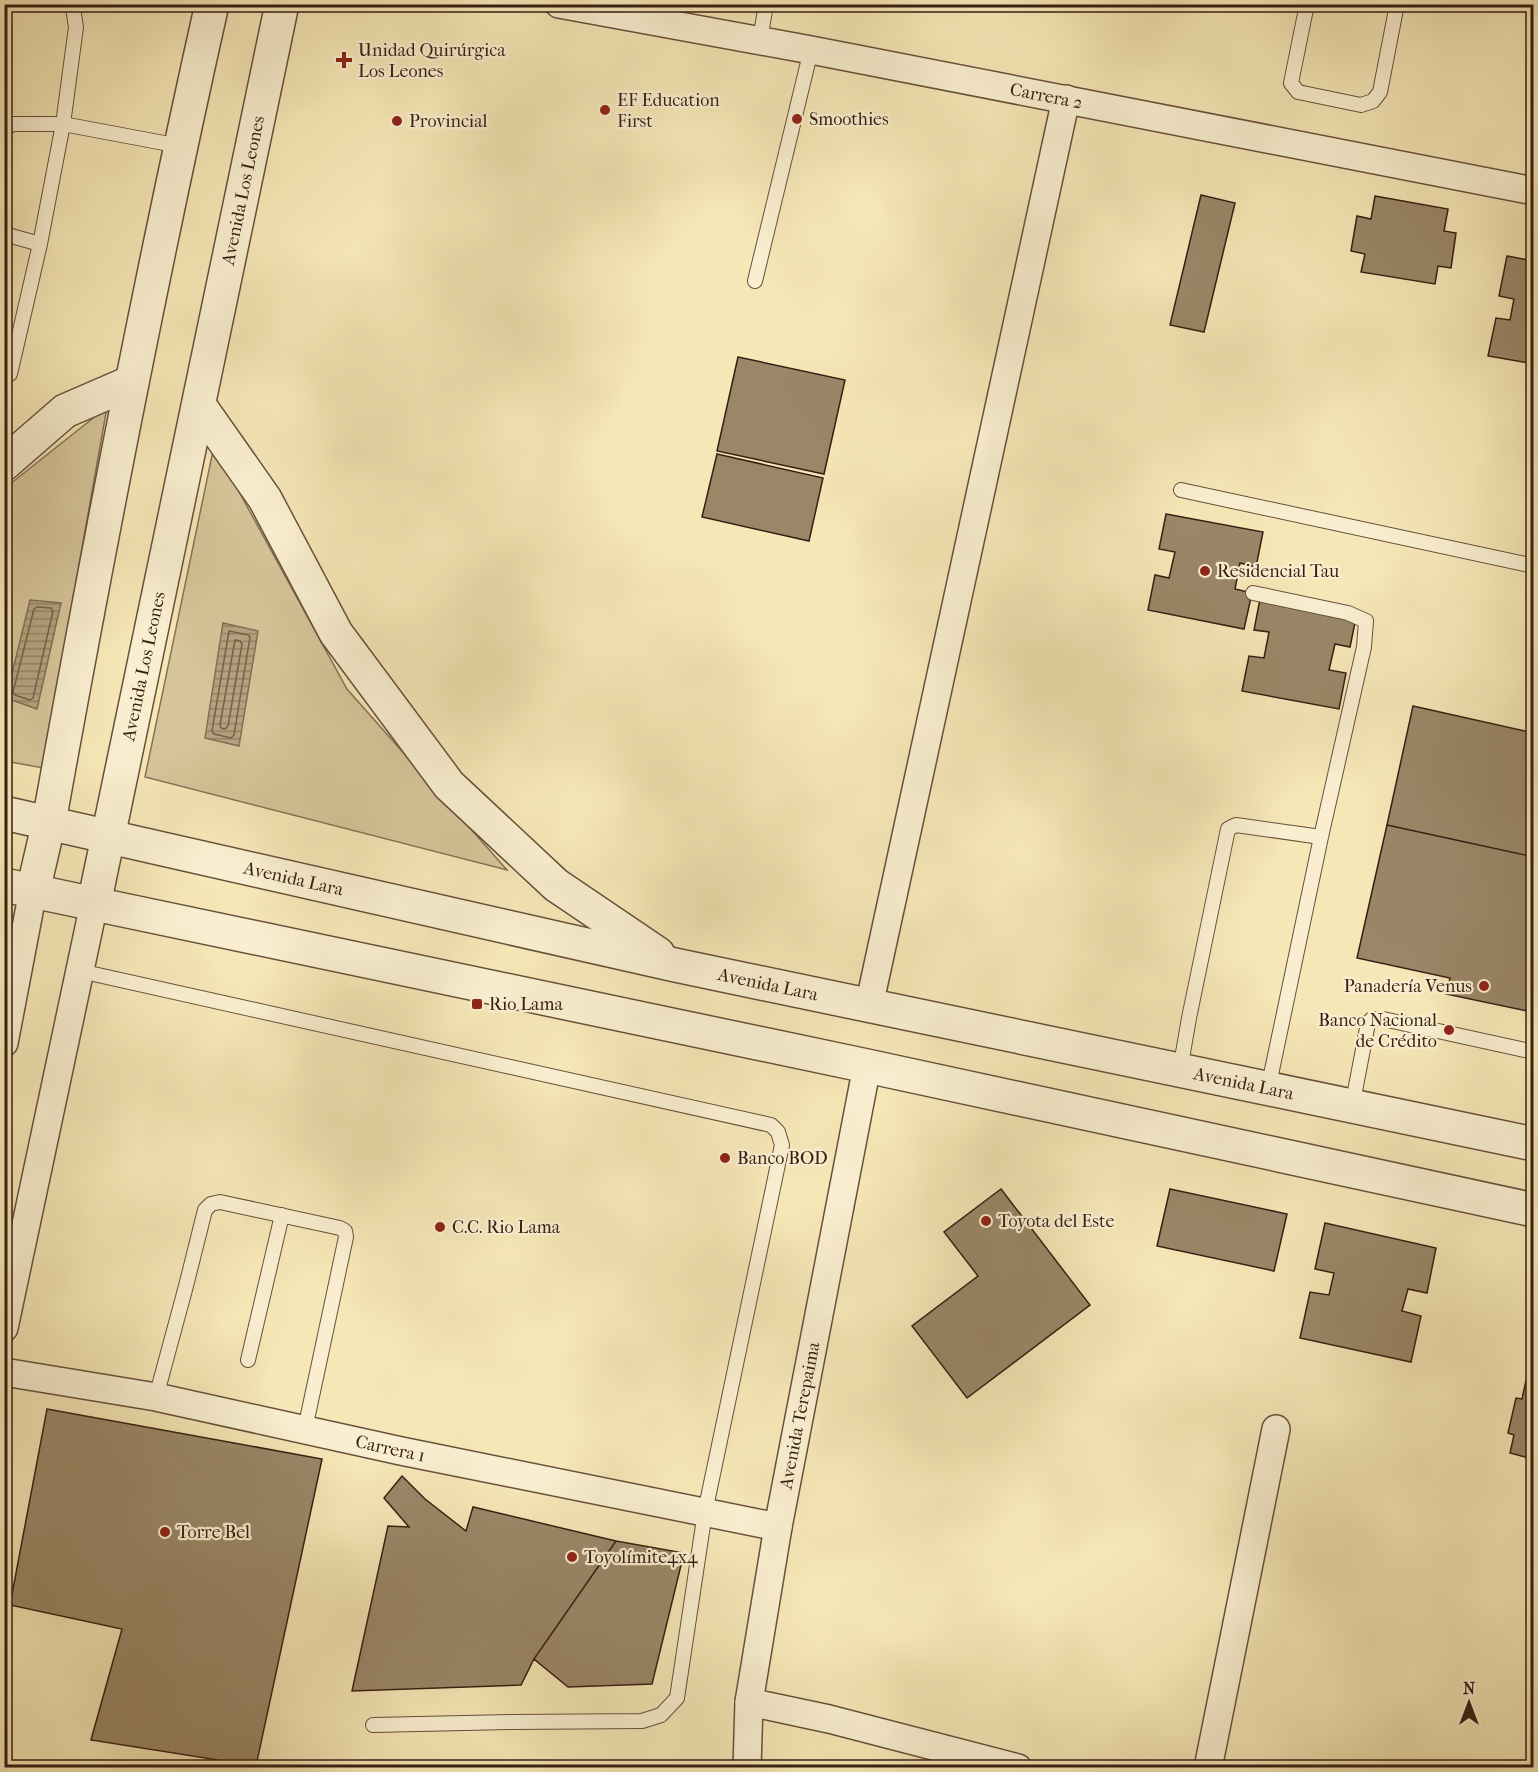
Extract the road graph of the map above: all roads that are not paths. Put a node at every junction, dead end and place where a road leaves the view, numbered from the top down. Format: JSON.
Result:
{"nodes":[{"id":1,"x":68,"y":4,"type":"edge"},
{"id":2,"x":212,"y":4,"type":"edge"},
{"id":3,"x":282,"y":4,"type":"edge"},
{"id":4,"x":559,"y":4,"type":"edge"},
{"id":5,"x":766,"y":4,"type":"edge"},
{"id":6,"x":1307,"y":4,"type":"edge"},
{"id":7,"x":1397,"y":4,"type":"edge"},
{"id":8,"x":666,"y":14,"type":"edge"},
{"id":9,"x":760,"y":40,"type":"junction"},
{"id":10,"x":811,"y":50,"type":"junction"},
{"id":11,"x":1066,"y":99,"type":"junction"},
{"id":12,"x":63,"y":124,"type":"junction"},
{"id":13,"x":4,"y":129,"type":"edge"},
{"id":14,"x":180,"y":146,"type":"junction"},
{"id":15,"x":1533,"y":191,"type":"edge"},
{"id":16,"x":4,"y":234,"type":"edge"},
{"id":17,"x":40,"y":243,"type":"junction"},
{"id":18,"x":755,"y":281,"type":"dead end"},
{"id":19,"x":4,"y":377,"type":"edge"},
{"id":20,"x":132,"y":382,"type":"junction"},
{"id":21,"x":199,"y":405,"type":"junction"},
{"id":22,"x":4,"y":464,"type":"edge"},
{"id":23,"x":1181,"y":490,"type":"dead end"},
{"id":24,"x":1533,"y":566,"type":"edge"},
{"id":25,"x":1253,"y":593,"type":"dead end"},
{"id":26,"x":4,"y":813,"type":"edge"},
{"id":27,"x":49,"y":822,"type":"junction"},
{"id":28,"x":108,"y":836,"type":"junction"},
{"id":29,"x":1321,"y":837,"type":"junction"},
{"id":30,"x":19,"y":888,"type":"edge"},
{"id":31,"x":94,"y":904,"type":"junction"},
{"id":32,"x":675,"y":965,"type":"junction"},
{"id":33,"x":80,"y":971,"type":"junction"},
{"id":34,"x":868,"y":1006,"type":"junction"},
{"id":35,"x":4,"y":1043,"type":"edge"},
{"id":36,"x":1533,"y":1052,"type":"edge"},
{"id":37,"x":867,"y":1065,"type":"junction"},
{"id":38,"x":1180,"y":1070,"type":"junction"},
{"id":39,"x":1268,"y":1089,"type":"junction"},
{"id":40,"x":1352,"y":1107,"type":"junction"},
{"id":41,"x":1533,"y":1144,"type":"edge"},
{"id":42,"x":1533,"y":1210,"type":"edge"},
{"id":43,"x":282,"y":1215,"type":"junction"},
{"id":44,"x":4,"y":1328,"type":"edge"},
{"id":45,"x":248,"y":1360,"type":"dead end"},
{"id":46,"x":4,"y":1372,"type":"edge"},
{"id":47,"x":156,"y":1397,"type":"junction"},
{"id":48,"x":305,"y":1429,"type":"junction"},
{"id":49,"x":1276,"y":1429,"type":"dead end"},
{"id":50,"x":705,"y":1512,"type":"junction"},
{"id":51,"x":778,"y":1527,"type":"junction"},
{"id":52,"x":749,"y":1702,"type":"junction"},
{"id":53,"x":373,"y":1725,"type":"dead end"},
{"id":54,"x":747,"y":1767,"type":"edge"},
{"id":55,"x":1018,"y":1767,"type":"edge"},
{"id":56,"x":1208,"y":1767,"type":"edge"}],
"edges":[{"from":1,"to":12,"type":"lane"},
{"from":2,"to":14,"type":"street"},
{"from":3,"to":21,"type":"street","name":"Avenida Los Leones"},
{"from":4,"to":8,"type":"street","name":"Carrera 2"},
{"from":5,"to":9,"type":"lane"},
{"from":6,"to":7,"type":"lane"},
{"from":8,"to":9,"type":"street","name":"Carrera 2"},
{"from":9,"to":10,"type":"street","name":"Carrera 2"},
{"from":10,"to":11,"type":"street","name":"Carrera 2"},
{"from":10,"to":18,"type":"lane"},
{"from":11,"to":15,"type":"street","name":"Carrera 2"},
{"from":11,"to":34,"type":"street"},
{"from":12,"to":13,"type":"lane"},
{"from":12,"to":14,"type":"lane"},
{"from":12,"to":17,"type":"lane"},
{"from":14,"to":20,"type":"street"},
{"from":16,"to":17,"type":"lane"},
{"from":17,"to":19,"type":"lane"},
{"from":20,"to":22,"type":"street"},
{"from":20,"to":27,"type":"street"},
{"from":21,"to":28,"type":"street","name":"Avenida Los Leones"},
{"from":21,"to":32,"type":"street"},
{"from":23,"to":24,"type":"lane"},
{"from":25,"to":29,"type":"lane"},
{"from":26,"to":27,"type":"street","name":"Avenida Lara"},
{"from":27,"to":28,"type":"street","name":"Avenida Lara"},
{"from":27,"to":30,"type":"street"},
{"from":28,"to":31,"type":"street","name":"Avenida Los Leones"},
{"from":28,"to":32,"type":"street","name":"Avenida Lara"},
{"from":29,"to":38,"type":"lane"},
{"from":29,"to":39,"type":"lane"},
{"from":30,"to":31,"type":"street"},
{"from":30,"to":35,"type":"street"},
{"from":31,"to":33,"type":"street","name":"Avenida Los Leones"},
{"from":31,"to":37,"type":"street"},
{"from":32,"to":34,"type":"street","name":"Avenida Lara"},
{"from":33,"to":44,"type":"street","name":"Avenida Los Leones"},
{"from":33,"to":50,"type":"lane"},
{"from":34,"to":38,"type":"street","name":"Avenida Lara"},
{"from":36,"to":40,"type":"lane"},
{"from":37,"to":42,"type":"street"},
{"from":37,"to":51,"type":"street","name":"Avenida Terepaima"},
{"from":38,"to":39,"type":"street","name":"Avenida Lara"},
{"from":39,"to":40,"type":"street","name":"Avenida Lara"},
{"from":40,"to":41,"type":"street","name":"Avenida Lara"},
{"from":43,"to":45,"type":"lane"},
{"from":43,"to":47,"type":"lane"},
{"from":43,"to":48,"type":"lane"},
{"from":46,"to":47,"type":"street","name":"Carrera 1"},
{"from":47,"to":48,"type":"street","name":"Carrera 1"},
{"from":48,"to":50,"type":"street","name":"Carrera 1"},
{"from":49,"to":56,"type":"street"},
{"from":50,"to":51,"type":"street","name":"Carrera 1"},
{"from":50,"to":53,"type":"lane"},
{"from":51,"to":52,"type":"street","name":"Avenida Terepaima"},
{"from":52,"to":54,"type":"street","name":"Avenida Terepaima"},
{"from":52,"to":55,"type":"street"}]}
